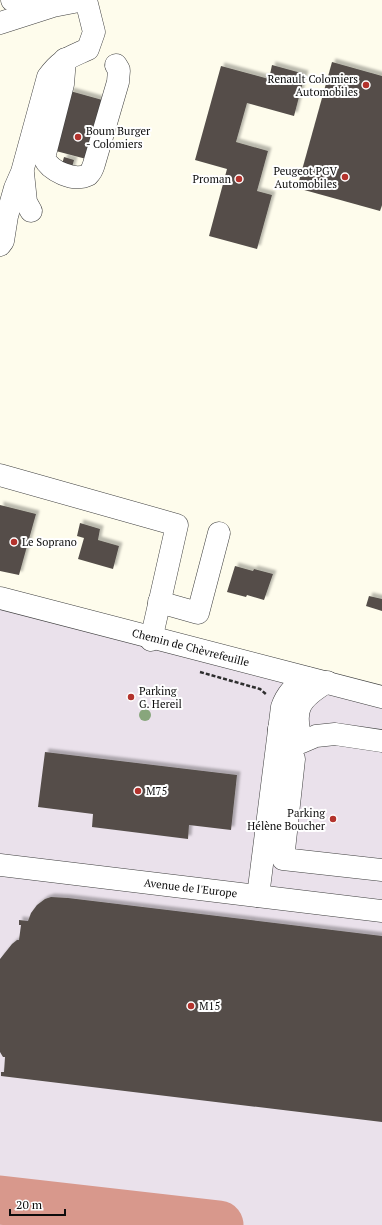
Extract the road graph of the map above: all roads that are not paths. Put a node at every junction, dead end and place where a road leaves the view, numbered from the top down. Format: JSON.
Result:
{"nodes":[{"id":1,"x":12,"y":0,"type":"edge"},
{"id":2,"x":85,"y":0,"type":"edge"},
{"id":3,"x":53,"y":6,"type":"junction"},
{"id":4,"x":0,"y":23,"type":"edge"},
{"id":5,"x":66,"y":59,"type":"junction"},
{"id":6,"x":116,"y":65,"type":"dead end"},
{"id":7,"x":22,"y":172,"type":"junction"},
{"id":8,"x":31,"y":211,"type":"dead end"},
{"id":9,"x":1,"y":243,"type":"edge"},
{"id":10,"x":0,"y":476,"type":"edge"},
{"id":11,"x":219,"y":533,"type":"dead end"},
{"id":12,"x":0,"y":598,"type":"edge"},
{"id":13,"x":159,"y":602,"type":"junction"},
{"id":14,"x":151,"y":639,"type":"junction"},
{"id":15,"x":317,"y":680,"type":"junction"},
{"id":16,"x":382,"y":697,"type":"edge"},
{"id":17,"x":282,"y":708,"type":"junction"},
{"id":18,"x":279,"y":729,"type":"junction"},
{"id":19,"x":382,"y":741,"type":"edge"},
{"id":20,"x":306,"y":772,"type":"dead end"},
{"id":21,"x":296,"y":860,"type":"junction"},
{"id":22,"x":0,"y":865,"type":"edge"},
{"id":23,"x":382,"y":870,"type":"edge"},
{"id":24,"x":258,"y":896,"type":"junction"},
{"id":25,"x":382,"y":910,"type":"edge"}],
"edges":[{"from":1,"to":3,"type":"street"},
{"from":2,"to":3,"type":"street"},
{"from":2,"to":5,"type":"street"},
{"from":3,"to":4,"type":"street"},
{"from":5,"to":6,"type":"street"},
{"from":5,"to":7,"type":"street"},
{"from":7,"to":8,"type":"street"},
{"from":7,"to":9,"type":"street"},
{"from":10,"to":13,"type":"street"},
{"from":11,"to":13,"type":"street"},
{"from":12,"to":14,"type":"street","name":"Chemin de Chèvrefeuille"},
{"from":13,"to":14,"type":"street"},
{"from":14,"to":15,"type":"street","name":"Chemin de Chèvrefeuille"},
{"from":14,"to":17,"type":"street"},
{"from":15,"to":16,"type":"street","name":"Chemin de Chèvrefeuille"},
{"from":15,"to":17,"type":"street"},
{"from":15,"to":19,"type":"street"},
{"from":17,"to":18,"type":"street"},
{"from":18,"to":21,"type":"street"},
{"from":18,"to":24,"type":"street"},
{"from":20,"to":21,"type":"street"},
{"from":21,"to":23,"type":"street"},
{"from":22,"to":24,"type":"street","name":"Avenue de l'Europe"},
{"from":24,"to":25,"type":"street","name":"Avenue de l'Europe"}]}
